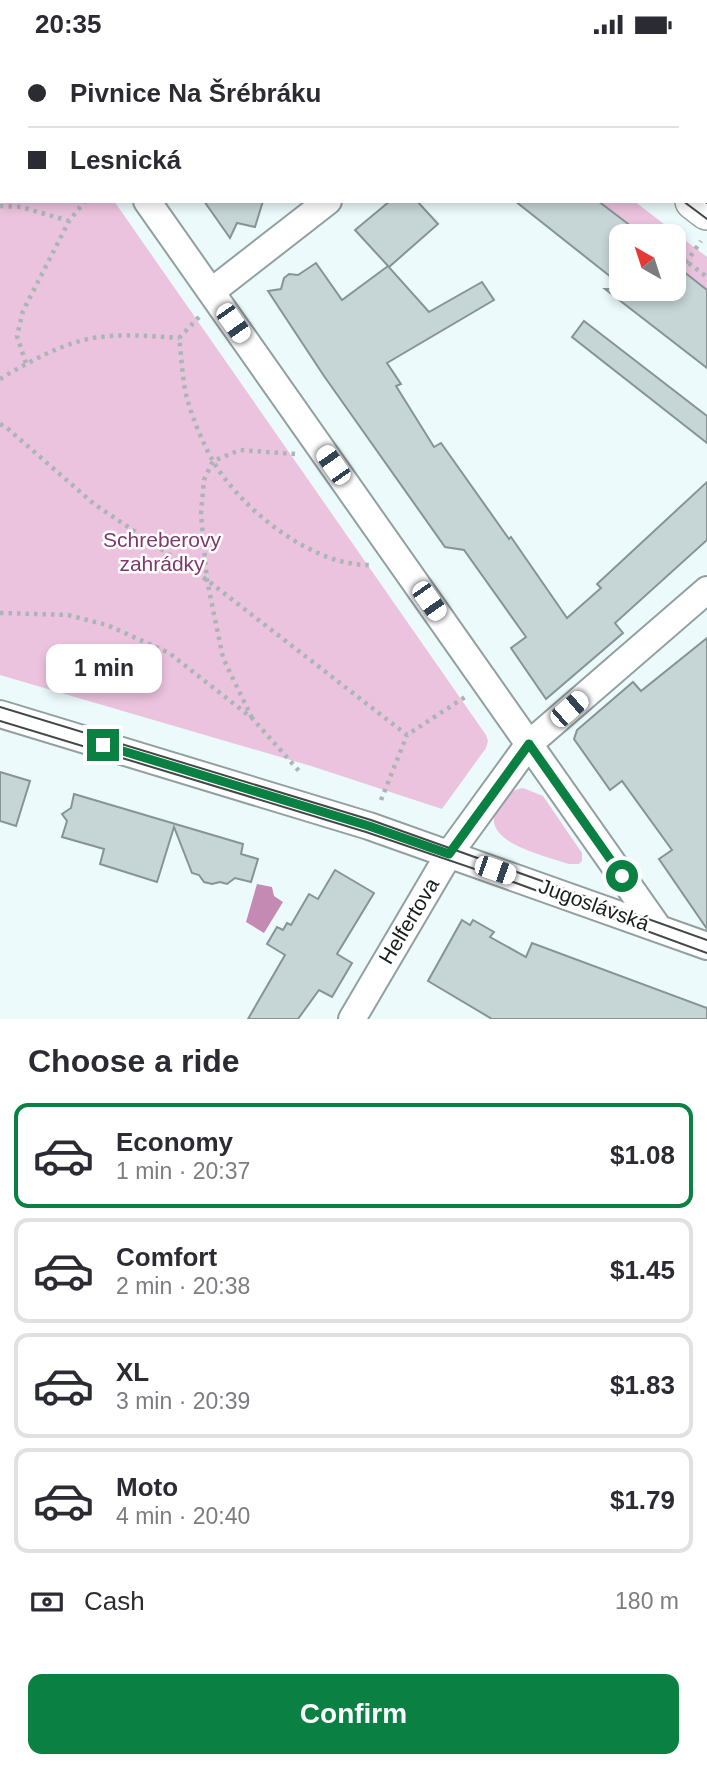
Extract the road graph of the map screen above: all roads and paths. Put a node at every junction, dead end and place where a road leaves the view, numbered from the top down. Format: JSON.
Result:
{"nodes":[{"id":1,"x":83,"y":203,"type":"edge"},
{"id":2,"x":148,"y":203,"type":"edge"},
{"id":3,"x":326,"y":203,"type":"edge"},
{"id":4,"x":695,"y":203,"type":"edge"},
{"id":5,"x":0,"y":207,"type":"edge"},
{"id":6,"x":69,"y":221,"type":"junction"},
{"id":7,"x":704,"y":226,"type":"edge"},
{"id":8,"x":686,"y":257,"type":"edge"},
{"id":9,"x":686,"y":261,"type":"edge"},
{"id":10,"x":707,"y":277,"type":"edge"},
{"id":11,"x":206,"y":303,"type":"junction"},
{"id":12,"x":179,"y":338,"type":"junction"},
{"id":13,"x":26,"y":363,"type":"junction"},
{"id":14,"x":0,"y":379,"type":"edge"},
{"id":15,"x":0,"y":424,"type":"edge"},
{"id":16,"x":298,"y":453,"type":"dead end"},
{"id":17,"x":213,"y":461,"type":"junction"},
{"id":18,"x":375,"y":564,"type":"dead end"},
{"id":19,"x":206,"y":580,"type":"junction"},
{"id":20,"x":707,"y":590,"type":"edge"},
{"id":21,"x":0,"y":613,"type":"edge"},
{"id":22,"x":466,"y":696,"type":"dead end"},
{"id":23,"x":0,"y":714,"type":"edge"},
{"id":24,"x":251,"y":718,"type":"junction"},
{"id":25,"x":407,"y":735,"type":"junction"},
{"id":26,"x":529,"y":744,"type":"junction"},
{"id":27,"x":299,"y":771,"type":"dead end"},
{"id":28,"x":381,"y":800,"type":"dead end"},
{"id":29,"x":449,"y":854,"type":"junction"},
{"id":30,"x":659,"y":929,"type":"junction"},
{"id":31,"x":707,"y":946,"type":"edge"},
{"id":32,"x":352,"y":1019,"type":"edge"}],
"edges":[{"from":1,"to":6,"type":"path"},
{"from":2,"to":11,"type":"street","name":"Jugoslávská"},
{"from":3,"to":11,"type":"street"},
{"from":4,"to":7,"type":"street"},
{"from":5,"to":6,"type":"path"},
{"from":6,"to":13,"type":"path"},
{"from":7,"to":8,"type":"path"},
{"from":9,"to":10,"type":"path"},
{"from":11,"to":12,"type":"path"},
{"from":11,"to":26,"type":"street","name":"Jugoslávská"},
{"from":12,"to":13,"type":"path"},
{"from":12,"to":17,"type":"path"},
{"from":13,"to":14,"type":"path"},
{"from":15,"to":19,"type":"path"},
{"from":16,"to":17,"type":"path"},
{"from":17,"to":18,"type":"path"},
{"from":17,"to":19,"type":"path"},
{"from":19,"to":24,"type":"path"},
{"from":19,"to":25,"type":"path"},
{"from":20,"to":26,"type":"street","name":"Helfertova"},
{"from":21,"to":24,"type":"path"},
{"from":22,"to":25,"type":"path"},
{"from":23,"to":29,"type":"street","name":"Jugoslávská"},
{"from":24,"to":27,"type":"path"},
{"from":25,"to":28,"type":"path"},
{"from":26,"to":29,"type":"street","name":"Helfertova"},
{"from":26,"to":30,"type":"street","name":"Jugoslávská"},
{"from":29,"to":30,"type":"street","name":"Jugoslávská"},
{"from":29,"to":32,"type":"street","name":"Helfertova"},
{"from":30,"to":31,"type":"street","name":"Jugoslávská"}]}
